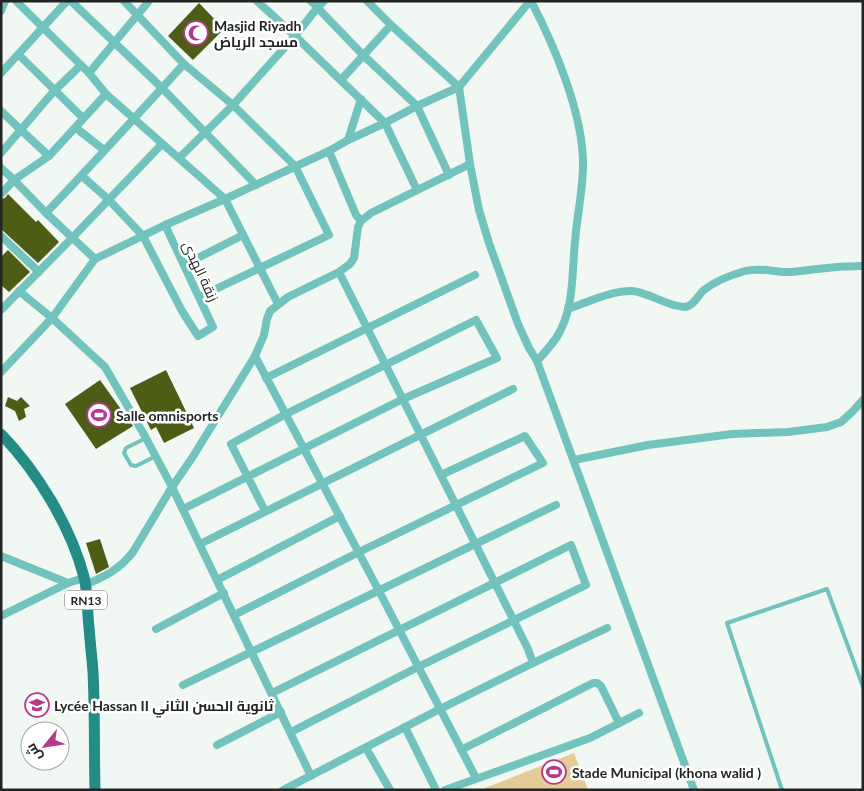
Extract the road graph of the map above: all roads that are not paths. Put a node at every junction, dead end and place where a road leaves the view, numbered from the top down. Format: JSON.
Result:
{"nodes":[{"id":1,"x":5,"y":1,"type":"edge"},
{"id":2,"x":16,"y":1,"type":"edge"},
{"id":3,"x":67,"y":1,"type":"edge"},
{"id":4,"x":71,"y":1,"type":"edge"},
{"id":5,"x":124,"y":1,"type":"edge"},
{"id":6,"x":149,"y":1,"type":"edge"},
{"id":7,"x":257,"y":1,"type":"edge"},
{"id":8,"x":311,"y":1,"type":"edge"},
{"id":9,"x":324,"y":1,"type":"edge"},
{"id":10,"x":367,"y":1,"type":"edge"},
{"id":11,"x":530,"y":1,"type":"edge"},
{"id":12,"x":318,"y":7,"type":"junction"},
{"id":13,"x":1,"y":10,"type":"edge"},
{"id":14,"x":138,"y":16,"type":"junction"},
{"id":15,"x":391,"y":25,"type":"junction"},
{"id":16,"x":42,"y":27,"type":"junction"},
{"id":17,"x":295,"y":36,"type":"junction"},
{"id":18,"x":114,"y":44,"type":"junction"},
{"id":19,"x":19,"y":55,"type":"junction"},
{"id":20,"x":363,"y":55,"type":"junction"},
{"id":21,"x":184,"y":64,"type":"junction"},
{"id":22,"x":81,"y":65,"type":"junction"},
{"id":23,"x":1,"y":73,"type":"edge"},
{"id":24,"x":89,"y":73,"type":"junction"},
{"id":25,"x":341,"y":80,"type":"junction"},
{"id":26,"x":162,"y":88,"type":"junction"},
{"id":27,"x":459,"y":88,"type":"junction"},
{"id":28,"x":54,"y":91,"type":"junction"},
{"id":29,"x":106,"y":94,"type":"junction"},
{"id":30,"x":361,"y":99,"type":"junction"},
{"id":31,"x":233,"y":106,"type":"junction"},
{"id":32,"x":418,"y":106,"type":"junction"},
{"id":33,"x":1,"y":111,"type":"edge"},
{"id":34,"x":83,"y":118,"type":"junction"},
{"id":35,"x":134,"y":119,"type":"junction"},
{"id":36,"x":385,"y":124,"type":"junction"},
{"id":37,"x":76,"y":128,"type":"junction"},
{"id":38,"x":21,"y":130,"type":"junction"},
{"id":39,"x":205,"y":133,"type":"junction"},
{"id":40,"x":348,"y":140,"type":"junction"},
{"id":41,"x":162,"y":144,"type":"junction"},
{"id":42,"x":104,"y":150,"type":"junction"},
{"id":43,"x":329,"y":151,"type":"junction"},
{"id":44,"x":1,"y":153,"type":"edge"},
{"id":45,"x":49,"y":156,"type":"junction"},
{"id":46,"x":179,"y":158,"type":"junction"},
{"id":47,"x":470,"y":164,"type":"junction"},
{"id":48,"x":296,"y":166,"type":"junction"},
{"id":49,"x":1,"y":168,"type":"edge"},
{"id":50,"x":449,"y":175,"type":"junction"},
{"id":51,"x":82,"y":176,"type":"junction"},
{"id":52,"x":14,"y":180,"type":"junction"},
{"id":53,"x":256,"y":185,"type":"junction"},
{"id":54,"x":417,"y":190,"type":"junction"},
{"id":55,"x":1,"y":194,"type":"edge"},
{"id":56,"x":225,"y":199,"type":"junction"},
{"id":57,"x":109,"y":200,"type":"junction"},
{"id":58,"x":46,"y":213,"type":"junction"},
{"id":59,"x":361,"y":221,"type":"junction"},
{"id":60,"x":165,"y":225,"type":"junction"},
{"id":61,"x":243,"y":235,"type":"junction"},
{"id":62,"x":1,"y":236,"type":"edge"},
{"id":63,"x":143,"y":236,"type":"junction"},
{"id":64,"x":73,"y":237,"type":"junction"},
{"id":65,"x":95,"y":259,"type":"junction"},
{"id":66,"x":184,"y":265,"type":"junction"},
{"id":67,"x":863,"y":266,"type":"edge"},
{"id":68,"x":260,"y":268,"type":"junction"},
{"id":69,"x":39,"y":272,"type":"junction"},
{"id":70,"x":339,"y":272,"type":"junction"},
{"id":71,"x":476,"y":276,"type":"dead end"},
{"id":72,"x":19,"y":291,"type":"junction"},
{"id":73,"x":199,"y":297,"type":"junction"},
{"id":74,"x":278,"y":304,"type":"junction"},
{"id":75,"x":568,"y":309,"type":"junction"},
{"id":76,"x":1,"y":310,"type":"edge"},
{"id":77,"x":52,"y":318,"type":"junction"},
{"id":78,"x":368,"y":328,"type":"junction"},
{"id":79,"x":255,"y":356,"type":"junction"},
{"id":80,"x":538,"y":361,"type":"junction"},
{"id":81,"x":386,"y":365,"type":"junction"},
{"id":82,"x":1,"y":372,"type":"edge"},
{"id":83,"x":266,"y":378,"type":"junction"},
{"id":84,"x":513,"y":389,"type":"dead end"},
{"id":85,"x":403,"y":399,"type":"junction"},
{"id":86,"x":863,"y":400,"type":"edge"},
{"id":87,"x":286,"y":414,"type":"junction"},
{"id":88,"x":1,"y":434,"type":"edge"},
{"id":89,"x":421,"y":435,"type":"junction"},
{"id":90,"x":146,"y":438,"type":"junction"},
{"id":91,"x":304,"y":449,"type":"junction"},
{"id":92,"x":156,"y":456,"type":"junction"},
{"id":93,"x":574,"y":460,"type":"junction"},
{"id":94,"x":441,"y":475,"type":"junction"},
{"id":95,"x":247,"y":477,"type":"junction"},
{"id":96,"x":322,"y":484,"type":"junction"},
{"id":97,"x":172,"y":487,"type":"junction"},
{"id":98,"x":456,"y":505,"type":"junction"},
{"id":99,"x":556,"y":505,"type":"dead end"},
{"id":100,"x":183,"y":509,"type":"junction"},
{"id":101,"x":266,"y":511,"type":"junction"},
{"id":102,"x":340,"y":516,"type":"junction"},
{"id":103,"x":200,"y":544,"type":"junction"},
{"id":104,"x":476,"y":544,"type":"junction"},
{"id":105,"x":359,"y":552,"type":"junction"},
{"id":106,"x":1,"y":556,"type":"edge"},
{"id":107,"x":217,"y":580,"type":"junction"},
{"id":108,"x":84,"y":581,"type":"junction"},
{"id":109,"x":68,"y":583,"type":"junction"},
{"id":110,"x":495,"y":583,"type":"junction"},
{"id":111,"x":379,"y":591,"type":"junction"},
{"id":112,"x":224,"y":593,"type":"junction"},
{"id":113,"x":234,"y":615,"type":"junction"},
{"id":114,"x":1,"y":616,"type":"edge"},
{"id":115,"x":514,"y":621,"type":"junction"},
{"id":116,"x":607,"y":628,"type":"dead end"},
{"id":117,"x":156,"y":629,"type":"dead end"},
{"id":118,"x":399,"y":630,"type":"junction"},
{"id":119,"x":252,"y":652,"type":"junction"},
{"id":120,"x":533,"y":663,"type":"junction"},
{"id":121,"x":418,"y":667,"type":"junction"},
{"id":122,"x":183,"y":685,"type":"dead end"},
{"id":123,"x":863,"y":687,"type":"edge"},
{"id":124,"x":272,"y":693,"type":"junction"},
{"id":125,"x":440,"y":709,"type":"junction"},
{"id":126,"x":281,"y":712,"type":"junction"},
{"id":127,"x":639,"y":713,"type":"dead end"},
{"id":128,"x":619,"y":723,"type":"junction"},
{"id":129,"x":405,"y":727,"type":"junction"},
{"id":130,"x":291,"y":732,"type":"junction"},
{"id":131,"x":217,"y":745,"type":"dead end"},
{"id":132,"x":366,"y":748,"type":"junction"},
{"id":133,"x":461,"y":750,"type":"junction"},
{"id":134,"x":311,"y":776,"type":"junction"},
{"id":135,"x":476,"y":778,"type":"junction"},
{"id":136,"x":94,"y":790,"type":"edge"},
{"id":137,"x":283,"y":790,"type":"edge"},
{"id":138,"x":390,"y":790,"type":"edge"},
{"id":139,"x":436,"y":790,"type":"edge"},
{"id":140,"x":445,"y":790,"type":"edge"},
{"id":141,"x":694,"y":790,"type":"edge"},
{"id":142,"x":782,"y":790,"type":"edge"}],
"edges":[{"from":1,"to":13,"type":"street"},
{"from":2,"to":16,"type":"street"},
{"from":3,"to":16,"type":"street"},
{"from":4,"to":18,"type":"street"},
{"from":5,"to":14,"type":"street"},
{"from":6,"to":14,"type":"street"},
{"from":7,"to":17,"type":"street"},
{"from":8,"to":12,"type":"street"},
{"from":9,"to":12,"type":"street"},
{"from":10,"to":15,"type":"street"},
{"from":11,"to":27,"type":"street"},
{"from":11,"to":75,"type":"street"},
{"from":12,"to":17,"type":"street"},
{"from":12,"to":20,"type":"street"},
{"from":14,"to":18,"type":"street"},
{"from":14,"to":21,"type":"street"},
{"from":15,"to":20,"type":"street"},
{"from":15,"to":27,"type":"street"},
{"from":16,"to":19,"type":"street"},
{"from":16,"to":22,"type":"street"},
{"from":17,"to":25,"type":"street"},
{"from":17,"to":31,"type":"street"},
{"from":18,"to":24,"type":"street"},
{"from":18,"to":26,"type":"street"},
{"from":19,"to":23,"type":"street"},
{"from":19,"to":28,"type":"street"},
{"from":20,"to":25,"type":"street"},
{"from":20,"to":32,"type":"street"},
{"from":21,"to":26,"type":"street"},
{"from":21,"to":31,"type":"street"},
{"from":22,"to":24,"type":"street"},
{"from":22,"to":28,"type":"street"},
{"from":24,"to":29,"type":"street"},
{"from":25,"to":30,"type":"street"},
{"from":26,"to":35,"type":"street"},
{"from":26,"to":39,"type":"street"},
{"from":27,"to":32,"type":"street"},
{"from":27,"to":47,"type":"street"},
{"from":28,"to":34,"type":"street"},
{"from":28,"to":38,"type":"street"},
{"from":29,"to":34,"type":"street"},
{"from":29,"to":35,"type":"street"},
{"from":30,"to":36,"type":"street"},
{"from":30,"to":40,"type":"street"},
{"from":31,"to":39,"type":"street"},
{"from":31,"to":48,"type":"street"},
{"from":32,"to":36,"type":"street"},
{"from":32,"to":50,"type":"street"},
{"from":33,"to":38,"type":"street"},
{"from":34,"to":37,"type":"street"},
{"from":35,"to":41,"type":"street"},
{"from":35,"to":42,"type":"street"},
{"from":36,"to":40,"type":"street"},
{"from":36,"to":54,"type":"street"},
{"from":37,"to":42,"type":"street"},
{"from":37,"to":45,"type":"street"},
{"from":38,"to":44,"type":"street"},
{"from":38,"to":45,"type":"street"},
{"from":39,"to":46,"type":"street"},
{"from":39,"to":53,"type":"street"},
{"from":40,"to":43,"type":"street"},
{"from":41,"to":46,"type":"street"},
{"from":41,"to":57,"type":"street"},
{"from":42,"to":51,"type":"street"},
{"from":43,"to":48,"type":"street"},
{"from":43,"to":59,"type":"street"},
{"from":45,"to":52,"type":"street"},
{"from":46,"to":56,"type":"street"},
{"from":47,"to":50,"type":"street"},
{"from":47,"to":80,"type":"street"},
{"from":48,"to":53,"type":"street"},
{"from":48,"to":68,"type":"street"},
{"from":49,"to":52,"type":"street"},
{"from":50,"to":54,"type":"street"},
{"from":51,"to":57,"type":"street"},
{"from":51,"to":58,"type":"street"},
{"from":52,"to":55,"type":"street"},
{"from":52,"to":58,"type":"street"},
{"from":53,"to":56,"type":"street"},
{"from":54,"to":59,"type":"street"},
{"from":56,"to":60,"type":"street"},
{"from":56,"to":61,"type":"street"},
{"from":57,"to":63,"type":"street"},
{"from":57,"to":64,"type":"street"},
{"from":58,"to":64,"type":"street"},
{"from":59,"to":70,"type":"street"},
{"from":60,"to":63,"type":"street"},
{"from":60,"to":66,"type":"street","name":"زنقة الهدى"},
{"from":61,"to":66,"type":"street"},
{"from":61,"to":68,"type":"street"},
{"from":62,"to":69,"type":"street"},
{"from":63,"to":65,"type":"street"},
{"from":63,"to":73,"type":"street","name":"زنقة الهدى"},
{"from":64,"to":65,"type":"street"},
{"from":64,"to":69,"type":"street"},
{"from":65,"to":77,"type":"street"},
{"from":66,"to":73,"type":"street","name":"زنقة الهدى"},
{"from":67,"to":75,"type":"street"},
{"from":68,"to":73,"type":"street"},
{"from":68,"to":74,"type":"street"},
{"from":69,"to":72,"type":"street"},
{"from":70,"to":74,"type":"street"},
{"from":70,"to":78,"type":"street"},
{"from":71,"to":78,"type":"street"},
{"from":72,"to":76,"type":"street"},
{"from":72,"to":77,"type":"street"},
{"from":74,"to":79,"type":"street"},
{"from":75,"to":80,"type":"street"},
{"from":77,"to":82,"type":"street"},
{"from":77,"to":90,"type":"street"},
{"from":78,"to":81,"type":"street"},
{"from":78,"to":83,"type":"street"},
{"from":79,"to":83,"type":"street"},
{"from":79,"to":97,"type":"street"},
{"from":80,"to":93,"type":"street"},
{"from":81,"to":85,"type":"street"},
{"from":81,"to":85,"type":"street"},
{"from":81,"to":87,"type":"street"},
{"from":83,"to":87,"type":"street"},
{"from":84,"to":89,"type":"street"},
{"from":85,"to":89,"type":"street"},
{"from":85,"to":91,"type":"street"},
{"from":86,"to":93,"type":"street"},
{"from":87,"to":91,"type":"street"},
{"from":87,"to":95,"type":"street"},
{"from":88,"to":108,"type":"main road","number":"RN13"},
{"from":89,"to":94,"type":"street"},
{"from":89,"to":96,"type":"street"},
{"from":90,"to":92,"type":"street"},
{"from":90,"to":92,"type":"lane"},
{"from":91,"to":95,"type":"street"},
{"from":91,"to":96,"type":"street"},
{"from":92,"to":97,"type":"street"},
{"from":93,"to":141,"type":"street"},
{"from":94,"to":98,"type":"street"},
{"from":94,"to":98,"type":"street"},
{"from":95,"to":100,"type":"street"},
{"from":95,"to":101,"type":"street"},
{"from":96,"to":101,"type":"street"},
{"from":96,"to":102,"type":"street"},
{"from":97,"to":100,"type":"street"},
{"from":97,"to":108,"type":"street"},
{"from":98,"to":104,"type":"street"},
{"from":98,"to":105,"type":"street"},
{"from":99,"to":104,"type":"street"},
{"from":100,"to":103,"type":"street"},
{"from":101,"to":103,"type":"street"},
{"from":102,"to":105,"type":"street"},
{"from":102,"to":107,"type":"street"},
{"from":103,"to":107,"type":"street"},
{"from":104,"to":110,"type":"street"},
{"from":104,"to":111,"type":"street"},
{"from":105,"to":111,"type":"street"},
{"from":105,"to":113,"type":"street"},
{"from":106,"to":109,"type":"street"},
{"from":107,"to":112,"type":"street"},
{"from":108,"to":109,"type":"street"},
{"from":108,"to":136,"type":"main road","number":"RN13"},
{"from":109,"to":114,"type":"street"},
{"from":110,"to":115,"type":"street"},
{"from":110,"to":115,"type":"street"},
{"from":110,"to":118,"type":"street"},
{"from":111,"to":118,"type":"street"},
{"from":111,"to":119,"type":"street"},
{"from":112,"to":113,"type":"street"},
{"from":112,"to":117,"type":"street"},
{"from":113,"to":119,"type":"street"},
{"from":115,"to":120,"type":"street"},
{"from":115,"to":121,"type":"street"},
{"from":116,"to":120,"type":"street"},
{"from":118,"to":121,"type":"street"},
{"from":118,"to":124,"type":"street"},
{"from":119,"to":122,"type":"street"},
{"from":119,"to":124,"type":"street"},
{"from":120,"to":125,"type":"street"},
{"from":121,"to":125,"type":"street"},
{"from":121,"to":130,"type":"street"},
{"from":123,"to":142,"type":"lane"},
{"from":124,"to":126,"type":"street"},
{"from":125,"to":129,"type":"street"},
{"from":125,"to":133,"type":"street"},
{"from":126,"to":130,"type":"street"},
{"from":126,"to":131,"type":"street"},
{"from":127,"to":128,"type":"street"},
{"from":128,"to":133,"type":"street"},
{"from":128,"to":135,"type":"street"},
{"from":129,"to":132,"type":"street"},
{"from":129,"to":139,"type":"street"},
{"from":130,"to":134,"type":"street"},
{"from":132,"to":134,"type":"street"},
{"from":132,"to":138,"type":"street"},
{"from":133,"to":135,"type":"street"},
{"from":134,"to":137,"type":"street"},
{"from":135,"to":140,"type":"street"}]}
